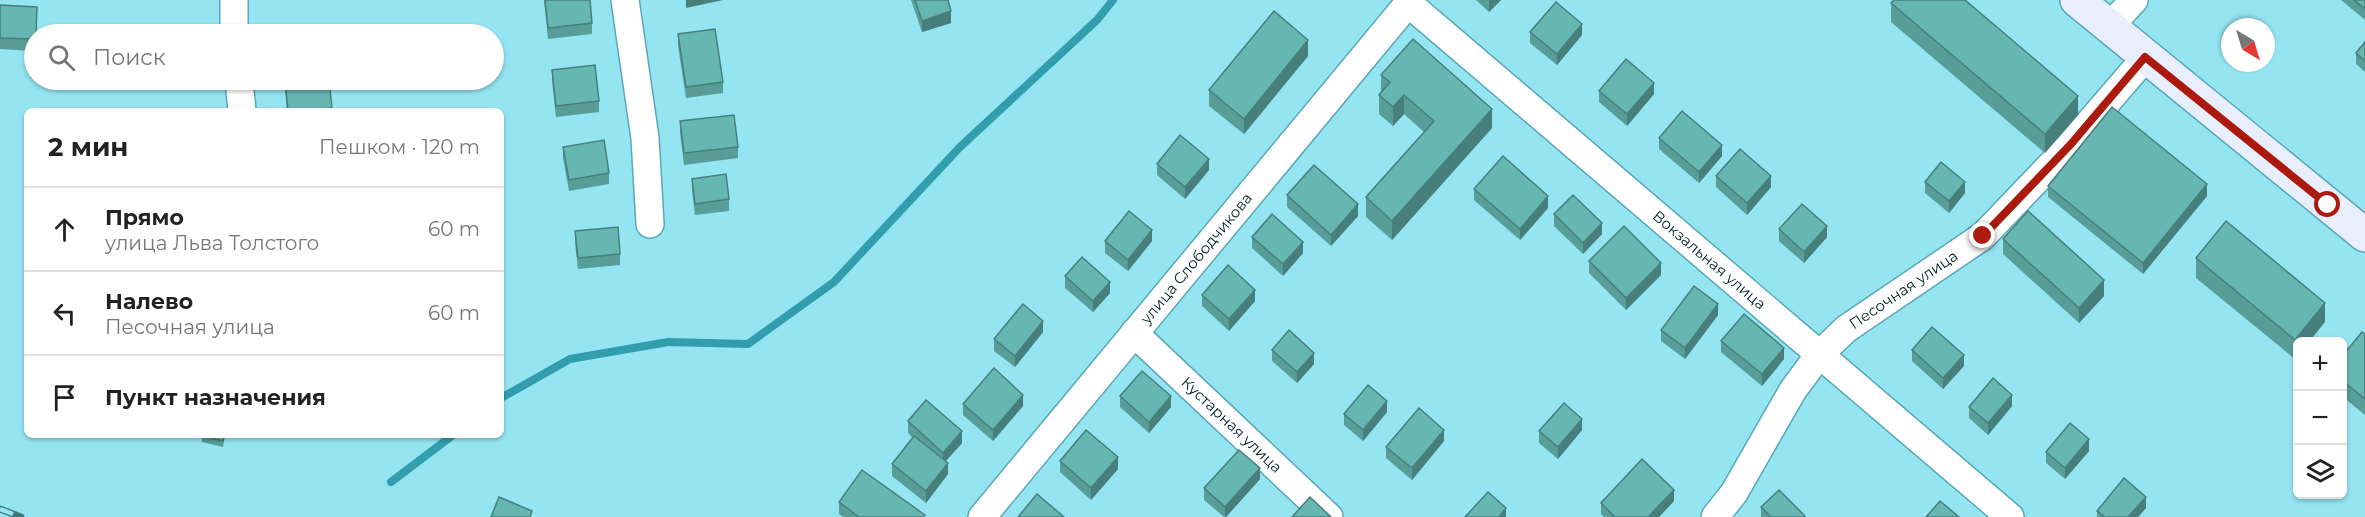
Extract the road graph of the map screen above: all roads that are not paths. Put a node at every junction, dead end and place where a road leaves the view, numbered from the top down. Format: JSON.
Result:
{"nodes":[{"id":1,"x":234,"y":0,"type":"edge"},
{"id":2,"x":625,"y":0,"type":"edge"},
{"id":3,"x":2077,"y":0,"type":"edge"},
{"id":4,"x":2134,"y":0,"type":"edge"},
{"id":5,"x":1410,"y":2,"type":"edge"},
{"id":6,"x":234,"y":24,"type":"edge"},
{"id":7,"x":2108,"y":28,"type":"junction"},
{"id":8,"x":2145,"y":57,"type":"junction"},
{"id":9,"x":240,"y":90,"type":"edge"},
{"id":10,"x":242,"y":108,"type":"edge"},
{"id":11,"x":650,"y":224,"type":"dead end"},
{"id":12,"x":2365,"y":234,"type":"edge"},
{"id":13,"x":1134,"y":333,"type":"junction"},
{"id":14,"x":1819,"y":356,"type":"junction"},
{"id":15,"x":982,"y":517,"type":"edge"},
{"id":16,"x":1329,"y":517,"type":"edge"},
{"id":17,"x":1715,"y":517,"type":"edge"},
{"id":18,"x":2010,"y":517,"type":"edge"}],
"edges":[{"from":1,"to":6,"type":"street"},
{"from":2,"to":11,"type":"street"},
{"from":3,"to":7,"type":"main road"},
{"from":4,"to":7,"type":"street"},
{"from":5,"to":13,"type":"street","name":"улица Слободчикова"},
{"from":5,"to":14,"type":"street","name":"Вокзальная улица"},
{"from":7,"to":8,"type":"main road"},
{"from":8,"to":12,"type":"main road"},
{"from":8,"to":14,"type":"street","name":"Песочная улица"},
{"from":9,"to":10,"type":"street"},
{"from":13,"to":15,"type":"street","name":"улица Слободчикова"},
{"from":13,"to":16,"type":"street","name":"Кустарная улица"},
{"from":14,"to":17,"type":"street","name":"Песочная улица"},
{"from":14,"to":18,"type":"street","name":"Вокзальная улица"}]}
